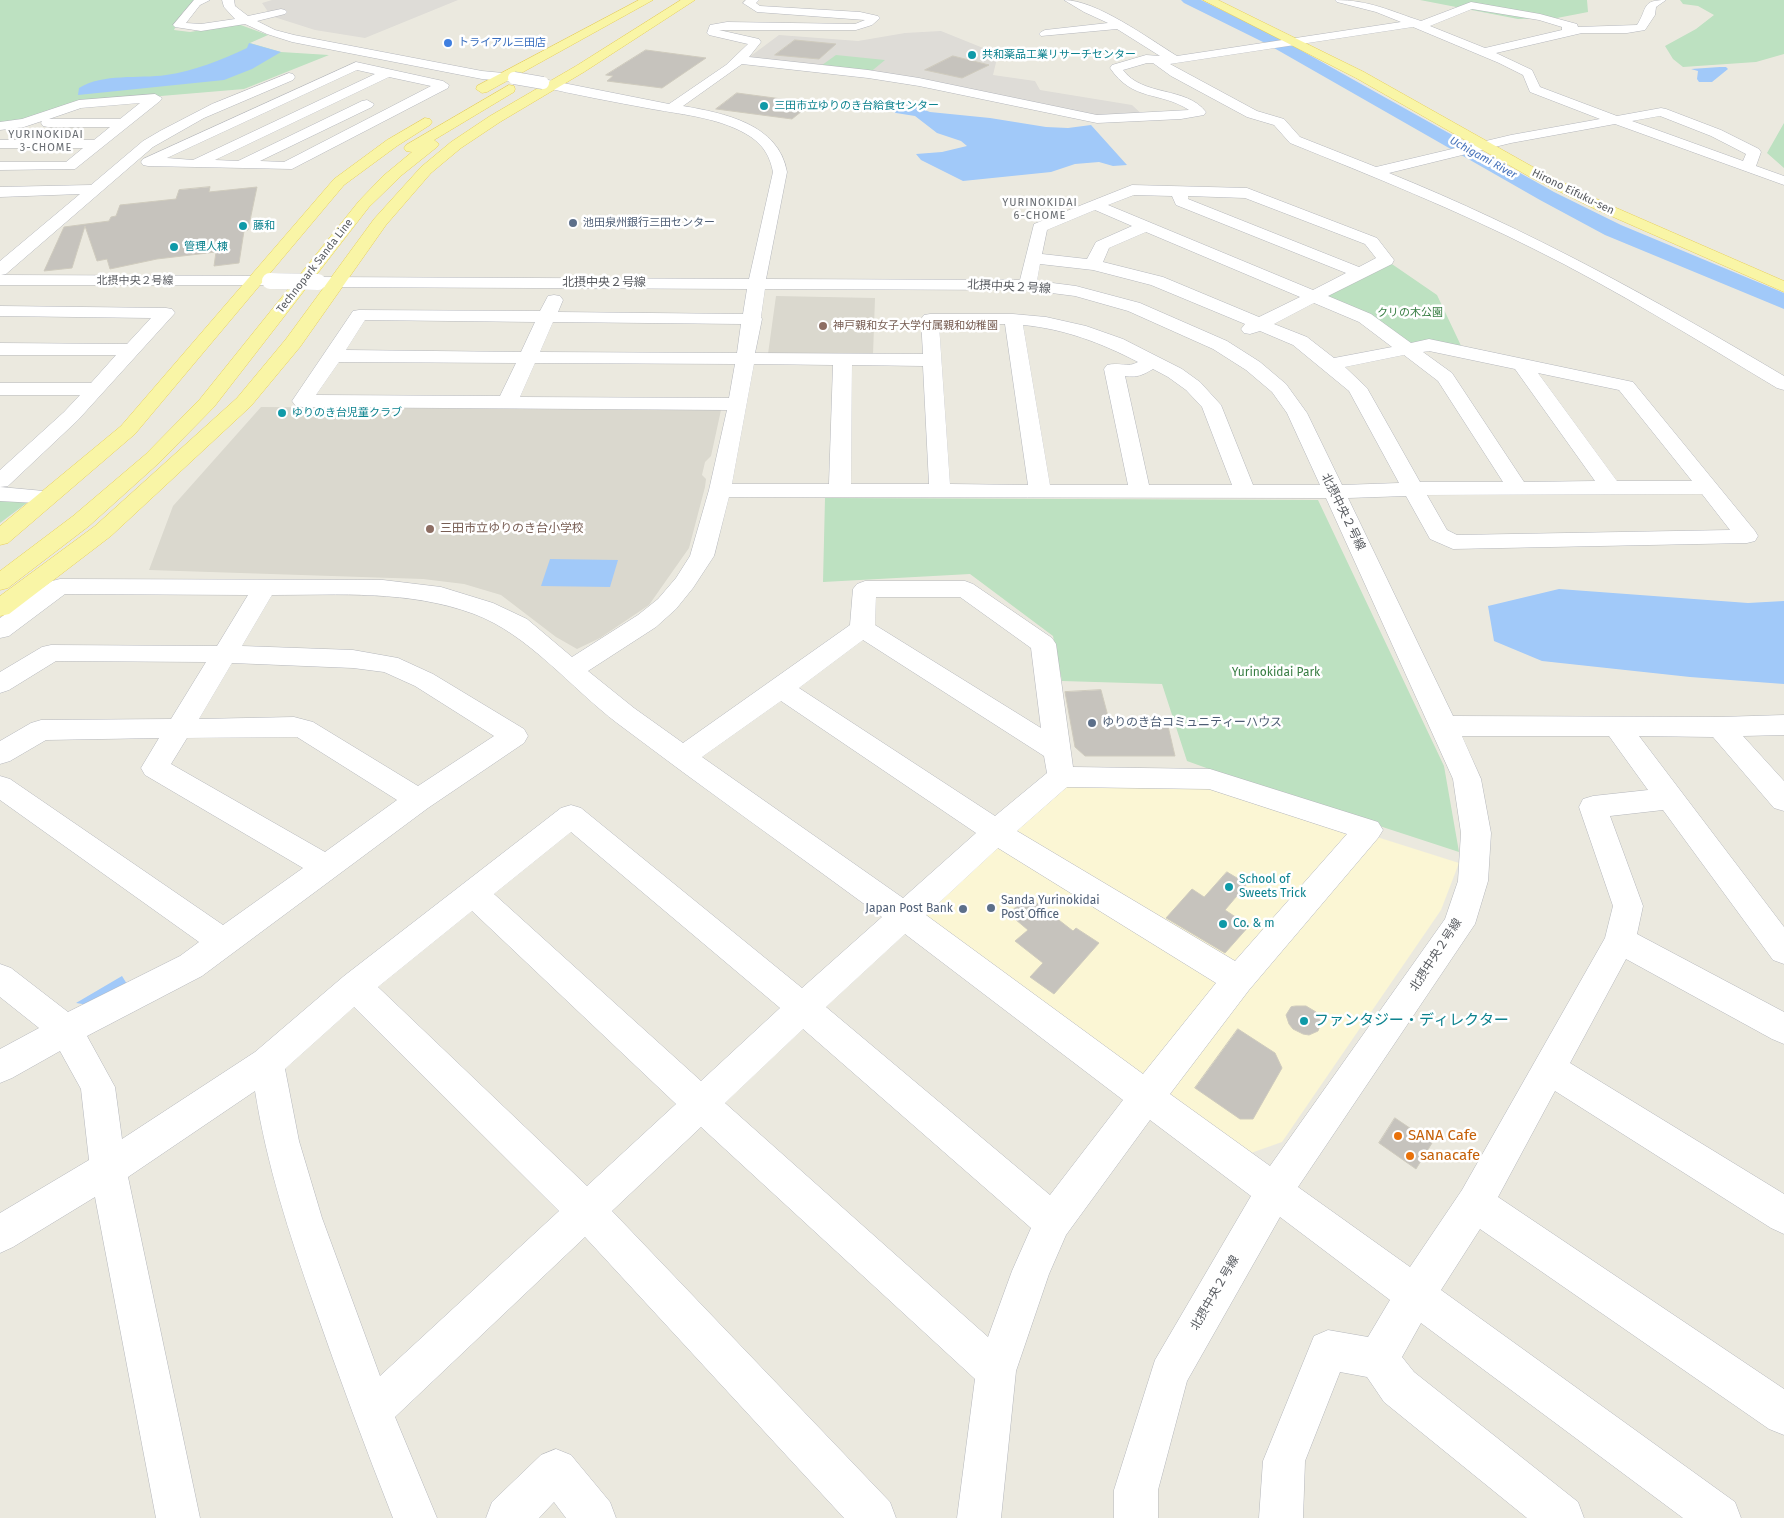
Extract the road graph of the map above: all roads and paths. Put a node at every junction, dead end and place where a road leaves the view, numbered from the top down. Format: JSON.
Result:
{"nodes":[{"id":1,"x":204,"y":0,"type":"edge"},
{"id":2,"x":228,"y":0,"type":"edge"},
{"id":3,"x":241,"y":0,"type":"edge"},
{"id":4,"x":646,"y":0,"type":"edge"},
{"id":5,"x":660,"y":0,"type":"edge"},
{"id":6,"x":671,"y":0,"type":"edge"},
{"id":7,"x":689,"y":0,"type":"edge"},
{"id":8,"x":753,"y":0,"type":"edge"},
{"id":9,"x":1070,"y":0,"type":"edge"},
{"id":10,"x":1209,"y":0,"type":"edge"},
{"id":11,"x":1341,"y":0,"type":"edge"},
{"id":12,"x":1660,"y":0,"type":"edge"},
{"id":13,"x":280,"y":12,"type":"dead end"},
{"id":14,"x":251,"y":18,"type":"junction"},
{"id":15,"x":1419,"y":24,"type":"junction"},
{"id":16,"x":1120,"y":25,"type":"junction"},
{"id":17,"x":1045,"y":34,"type":"dead end"},
{"id":18,"x":1545,"y":36,"type":"junction"},
{"id":19,"x":1294,"y":42,"type":"junction"},
{"id":20,"x":360,"y":48,"type":"junction"},
{"id":21,"x":1483,"y":52,"type":"junction"},
{"id":22,"x":330,"y":60,"type":"dead end"},
{"id":23,"x":740,"y":60,"type":"junction"},
{"id":24,"x":1175,"y":60,"type":"junction"},
{"id":25,"x":305,"y":70,"type":"dead end"},
{"id":26,"x":387,"y":73,"type":"junction"},
{"id":27,"x":509,"y":77,"type":"junction"},
{"id":28,"x":419,"y":80,"type":"junction"},
{"id":29,"x":547,"y":84,"type":"junction"},
{"id":30,"x":261,"y":88,"type":"junction"},
{"id":31,"x":402,"y":88,"type":"dead end"},
{"id":32,"x":295,"y":94,"type":"junction"},
{"id":33,"x":376,"y":100,"type":"dead end"},
{"id":34,"x":672,"y":108,"type":"junction"},
{"id":35,"x":1617,"y":120,"type":"junction"},
{"id":36,"x":24,"y":123,"type":"junction"},
{"id":37,"x":124,"y":123,"type":"junction"},
{"id":38,"x":0,"y":126,"type":"edge"},
{"id":39,"x":0,"y":144,"type":"edge"},
{"id":40,"x":98,"y":144,"type":"junction"},
{"id":41,"x":1483,"y":146,"type":"junction"},
{"id":42,"x":138,"y":153,"type":"junction"},
{"id":43,"x":167,"y":153,"type":"junction"},
{"id":44,"x":195,"y":164,"type":"junction"},
{"id":45,"x":241,"y":165,"type":"junction"},
{"id":46,"x":0,"y":166,"type":"edge"},
{"id":47,"x":70,"y":166,"type":"junction"},
{"id":48,"x":1748,"y":169,"type":"junction"},
{"id":49,"x":1374,"y":172,"type":"junction"},
{"id":50,"x":1784,"y":181,"type":"edge"},
{"id":51,"x":95,"y":189,"type":"junction"},
{"id":52,"x":20,"y":190,"type":"junction"},
{"id":53,"x":39,"y":190,"type":"junction"},
{"id":54,"x":1179,"y":191,"type":"junction"},
{"id":55,"x":0,"y":192,"type":"edge"},
{"id":56,"x":1095,"y":205,"type":"junction"},
{"id":57,"x":0,"y":206,"type":"edge"},
{"id":58,"x":1146,"y":226,"type":"junction"},
{"id":59,"x":0,"y":254,"type":"edge"},
{"id":60,"x":18,"y":254,"type":"junction"},
{"id":61,"x":1033,"y":258,"type":"junction"},
{"id":62,"x":1093,"y":265,"type":"junction"},
{"id":63,"x":0,"y":270,"type":"edge"},
{"id":64,"x":1360,"y":273,"type":"junction"},
{"id":65,"x":0,"y":280,"type":"edge"},
{"id":66,"x":262,"y":281,"type":"junction"},
{"id":67,"x":328,"y":282,"type":"junction"},
{"id":68,"x":562,"y":282,"type":"junction"},
{"id":69,"x":757,"y":283,"type":"junction"},
{"id":70,"x":1028,"y":285,"type":"junction"},
{"id":71,"x":1784,"y":287,"type":"edge"},
{"id":72,"x":1315,"y":296,"type":"junction"},
{"id":73,"x":0,"y":311,"type":"edge"},
{"id":74,"x":547,"y":316,"type":"junction"},
{"id":75,"x":753,"y":319,"type":"junction"},
{"id":76,"x":1013,"y":319,"type":"junction"},
{"id":77,"x":1260,"y":324,"type":"junction"},
{"id":78,"x":1220,"y":345,"type":"junction"},
{"id":79,"x":0,"y":349,"type":"edge"},
{"id":80,"x":1408,"y":349,"type":"junction"},
{"id":81,"x":131,"y":350,"type":"junction"},
{"id":82,"x":333,"y":356,"type":"junction"},
{"id":83,"x":528,"y":356,"type":"junction"},
{"id":84,"x":746,"y":358,"type":"junction"},
{"id":85,"x":843,"y":359,"type":"junction"},
{"id":86,"x":933,"y":360,"type":"junction"},
{"id":87,"x":1152,"y":362,"type":"junction"},
{"id":88,"x":1330,"y":364,"type":"junction"},
{"id":89,"x":1522,"y":365,"type":"junction"},
{"id":90,"x":1784,"y":384,"type":"edge"},
{"id":91,"x":0,"y":389,"type":"edge"},
{"id":92,"x":95,"y":389,"type":"junction"},
{"id":93,"x":508,"y":401,"type":"junction"},
{"id":94,"x":738,"y":404,"type":"junction"},
{"id":95,"x":0,"y":481,"type":"edge"},
{"id":96,"x":1610,"y":487,"type":"junction"},
{"id":97,"x":1708,"y":487,"type":"junction"},
{"id":98,"x":1413,"y":489,"type":"junction"},
{"id":99,"x":1518,"y":489,"type":"junction"},
{"id":100,"x":720,"y":490,"type":"junction"},
{"id":101,"x":1140,"y":491,"type":"junction"},
{"id":102,"x":1245,"y":491,"type":"junction"},
{"id":103,"x":840,"y":492,"type":"junction"},
{"id":104,"x":940,"y":492,"type":"junction"},
{"id":105,"x":1040,"y":492,"type":"junction"},
{"id":106,"x":1333,"y":492,"type":"junction"},
{"id":107,"x":0,"y":494,"type":"edge"},
{"id":108,"x":36,"y":496,"type":"dead end"},
{"id":109,"x":0,"y":538,"type":"edge"},
{"id":110,"x":0,"y":566,"type":"edge"},
{"id":111,"x":0,"y":583,"type":"edge"},
{"id":112,"x":265,"y":587,"type":"junction"},
{"id":113,"x":0,"y":608,"type":"edge"},
{"id":114,"x":862,"y":628,"type":"junction"},
{"id":115,"x":0,"y":630,"type":"edge"},
{"id":116,"x":224,"y":654,"type":"junction"},
{"id":117,"x":571,"y":670,"type":"junction"},
{"id":118,"x":0,"y":684,"type":"edge"},
{"id":119,"x":781,"y":688,"type":"junction"},
{"id":120,"x":1784,"y":725,"type":"edge"},
{"id":121,"x":1444,"y":726,"type":"junction"},
{"id":122,"x":1617,"y":727,"type":"junction"},
{"id":123,"x":1720,"y":727,"type":"junction"},
{"id":124,"x":178,"y":729,"type":"junction"},
{"id":125,"x":0,"y":754,"type":"edge"},
{"id":126,"x":682,"y":757,"type":"junction"},
{"id":127,"x":1060,"y":764,"type":"junction"},
{"id":128,"x":0,"y":786,"type":"edge"},
{"id":129,"x":1671,"y":798,"type":"junction"},
{"id":130,"x":418,"y":800,"type":"junction"},
{"id":131,"x":1784,"y":800,"type":"edge"},
{"id":132,"x":996,"y":832,"type":"junction"},
{"id":133,"x":326,"y":867,"type":"junction"},
{"id":134,"x":474,"y":894,"type":"junction"},
{"id":135,"x":904,"y":916,"type":"junction"},
{"id":136,"x":1620,"y":940,"type":"junction"},
{"id":137,"x":223,"y":942,"type":"junction"},
{"id":138,"x":1784,"y":951,"type":"edge"},
{"id":139,"x":0,"y":978,"type":"edge"},
{"id":140,"x":1238,"y":980,"type":"junction"},
{"id":141,"x":355,"y":986,"type":"junction"},
{"id":142,"x":803,"y":1008,"type":"junction"},
{"id":143,"x":1784,"y":1029,"type":"edge"},
{"id":144,"x":66,"y":1030,"type":"junction"},
{"id":145,"x":267,"y":1063,"type":"junction"},
{"id":146,"x":0,"y":1068,"type":"edge"},
{"id":147,"x":1549,"y":1069,"type":"junction"},
{"id":148,"x":1146,"y":1097,"type":"junction"},
{"id":149,"x":701,"y":1104,"type":"junction"},
{"id":150,"x":108,"y":1169,"type":"junction"},
{"id":151,"x":1274,"y":1191,"type":"junction"},
{"id":152,"x":1475,"y":1203,"type":"junction"},
{"id":153,"x":585,"y":1210,"type":"junction"},
{"id":154,"x":1784,"y":1215,"type":"edge"},
{"id":155,"x":1053,"y":1222,"type":"junction"},
{"id":156,"x":0,"y":1234,"type":"edge"},
{"id":157,"x":1415,"y":1294,"type":"junction"},
{"id":158,"x":1378,"y":1359,"type":"junction"},
{"id":159,"x":996,"y":1371,"type":"junction"},
{"id":160,"x":372,"y":1411,"type":"junction"},
{"id":161,"x":1784,"y":1414,"type":"edge"},
{"id":162,"x":178,"y":1518,"type":"edge"},
{"id":163,"x":415,"y":1518,"type":"edge"},
{"id":164,"x":508,"y":1518,"type":"edge"},
{"id":165,"x":594,"y":1518,"type":"edge"},
{"id":166,"x":874,"y":1518,"type":"edge"},
{"id":167,"x":979,"y":1518,"type":"edge"},
{"id":168,"x":1136,"y":1518,"type":"edge"},
{"id":169,"x":1281,"y":1518,"type":"edge"},
{"id":170,"x":1562,"y":1518,"type":"edge"},
{"id":171,"x":1719,"y":1518,"type":"edge"}],
"edges":[{"from":1,"to":14,"type":"street"},
{"from":2,"to":14,"type":"street"},
{"from":3,"to":14,"type":"street"},
{"from":4,"to":27,"type":"main road"},
{"from":5,"to":110,"type":"main road","name":"Technopark Sanda Line"},
{"from":6,"to":111,"type":"main road","name":"Technopark Sanda Line"},
{"from":7,"to":29,"type":"main road"},
{"from":8,"to":23,"type":"street"},
{"from":9,"to":16,"type":"street"},
{"from":10,"to":19,"type":"main road","name":"Hirono Eifuku-sen"},
{"from":11,"to":15,"type":"street"},
{"from":12,"to":18,"type":"street"},
{"from":13,"to":14,"type":"street"},
{"from":14,"to":20,"type":"street"},
{"from":15,"to":18,"type":"street"},
{"from":15,"to":19,"type":"street"},
{"from":15,"to":21,"type":"street"},
{"from":16,"to":17,"type":"street"},
{"from":16,"to":24,"type":"street"},
{"from":18,"to":21,"type":"street"},
{"from":19,"to":24,"type":"street"},
{"from":19,"to":41,"type":"main road","name":"Hirono Eifuku-sen"},
{"from":20,"to":22,"type":"street"},
{"from":20,"to":27,"type":"street"},
{"from":21,"to":35,"type":"street"},
{"from":23,"to":24,"type":"street"},
{"from":23,"to":34,"type":"street"},
{"from":24,"to":49,"type":"street"},
{"from":25,"to":30,"type":"street"},
{"from":26,"to":28,"type":"street"},
{"from":26,"to":32,"type":"street"},
{"from":26,"to":44,"type":"street"},
{"from":27,"to":29,"type":"street","bridge":true},
{"from":27,"to":66,"type":"main road"},
{"from":28,"to":31,"type":"street"},
{"from":28,"to":45,"type":"street"},
{"from":29,"to":34,"type":"street"},
{"from":29,"to":67,"type":"main road"},
{"from":30,"to":32,"type":"street"},
{"from":30,"to":42,"type":"street"},
{"from":32,"to":43,"type":"street"},
{"from":33,"to":45,"type":"street"},
{"from":34,"to":69,"type":"street"},
{"from":35,"to":41,"type":"street"},
{"from":35,"to":48,"type":"street"},
{"from":35,"to":48,"type":"street"},
{"from":36,"to":37,"type":"street"},
{"from":36,"to":37,"type":"street"},
{"from":36,"to":38,"type":"street"},
{"from":37,"to":40,"type":"street"},
{"from":39,"to":40,"type":"street"},
{"from":40,"to":47,"type":"street"},
{"from":41,"to":49,"type":"street"},
{"from":41,"to":71,"type":"main road","name":"Hirono Eifuku-sen"},
{"from":42,"to":43,"type":"street"},
{"from":42,"to":51,"type":"street"},
{"from":43,"to":44,"type":"street"},
{"from":44,"to":45,"type":"street"},
{"from":46,"to":47,"type":"street"},
{"from":47,"to":53,"type":"street"},
{"from":48,"to":50,"type":"street"},
{"from":49,"to":90,"type":"street"},
{"from":51,"to":53,"type":"street"},
{"from":51,"to":60,"type":"street"},
{"from":52,"to":53,"type":"street"},
{"from":52,"to":55,"type":"street"},
{"from":52,"to":57,"type":"street"},
{"from":54,"to":56,"type":"street"},
{"from":54,"to":64,"type":"street"},
{"from":54,"to":64,"type":"street"},
{"from":56,"to":58,"type":"street"},
{"from":56,"to":61,"type":"street"},
{"from":58,"to":62,"type":"street"},
{"from":58,"to":72,"type":"street"},
{"from":59,"to":60,"type":"street"},
{"from":60,"to":63,"type":"street"},
{"from":61,"to":62,"type":"street"},
{"from":61,"to":70,"type":"street"},
{"from":62,"to":77,"type":"street"},
{"from":64,"to":72,"type":"street"},
{"from":65,"to":66,"type":"street","name":"北摂中央２号線"},
{"from":66,"to":67,"type":"street","name":"北摂中央２号線","bridge":true},
{"from":66,"to":109,"type":"main road"},
{"from":67,"to":68,"type":"street","name":"北摂中央２号線"},
{"from":67,"to":113,"type":"main road"},
{"from":68,"to":69,"type":"street","name":"北摂中央２号線"},
{"from":68,"to":74,"type":"street"},
{"from":69,"to":70,"type":"street","name":"北摂中央２号線"},
{"from":69,"to":75,"type":"street"},
{"from":70,"to":78,"type":"street","name":"北摂中央２号線"},
{"from":72,"to":77,"type":"street"},
{"from":72,"to":80,"type":"street"},
{"from":73,"to":81,"type":"street"},
{"from":74,"to":75,"type":"street"},
{"from":74,"to":82,"type":"street"},
{"from":74,"to":83,"type":"street"},
{"from":75,"to":84,"type":"street"},
{"from":76,"to":86,"type":"street"},
{"from":76,"to":87,"type":"street"},
{"from":76,"to":105,"type":"street"},
{"from":77,"to":78,"type":"street"},
{"from":77,"to":88,"type":"street"},
{"from":78,"to":106,"type":"street","name":"北摂中央２号線"},
{"from":79,"to":81,"type":"street"},
{"from":80,"to":88,"type":"street"},
{"from":80,"to":89,"type":"street"},
{"from":80,"to":99,"type":"street"},
{"from":81,"to":92,"type":"street"},
{"from":82,"to":83,"type":"street"},
{"from":82,"to":93,"type":"street"},
{"from":83,"to":84,"type":"street"},
{"from":83,"to":93,"type":"street"},
{"from":84,"to":85,"type":"street"},
{"from":84,"to":94,"type":"street"},
{"from":85,"to":86,"type":"street"},
{"from":85,"to":103,"type":"street"},
{"from":86,"to":104,"type":"street"},
{"from":87,"to":101,"type":"street"},
{"from":87,"to":102,"type":"street"},
{"from":88,"to":98,"type":"street"},
{"from":89,"to":96,"type":"street"},
{"from":89,"to":97,"type":"street"},
{"from":91,"to":92,"type":"street"},
{"from":92,"to":95,"type":"street"},
{"from":93,"to":94,"type":"street"},
{"from":94,"to":100,"type":"street"},
{"from":96,"to":97,"type":"street"},
{"from":96,"to":99,"type":"street"},
{"from":97,"to":98,"type":"street"},
{"from":98,"to":99,"type":"street"},
{"from":98,"to":106,"type":"street"},
{"from":100,"to":103,"type":"street"},
{"from":100,"to":117,"type":"street"},
{"from":101,"to":102,"type":"street"},
{"from":101,"to":105,"type":"street"},
{"from":102,"to":106,"type":"street"},
{"from":103,"to":104,"type":"street"},
{"from":104,"to":105,"type":"street"},
{"from":106,"to":121,"type":"street","name":"北摂中央２号線"},
{"from":107,"to":108,"type":"street"},
{"from":112,"to":115,"type":"street"},
{"from":112,"to":116,"type":"street"},
{"from":112,"to":117,"type":"street"},
{"from":114,"to":119,"type":"street"},
{"from":114,"to":127,"type":"street"},
{"from":114,"to":127,"type":"street"},
{"from":116,"to":118,"type":"street"},
{"from":116,"to":124,"type":"street"},
{"from":116,"to":130,"type":"street"},
{"from":117,"to":126,"type":"street"},
{"from":119,"to":126,"type":"street"},
{"from":119,"to":132,"type":"street"},
{"from":120,"to":123,"type":"street"},
{"from":121,"to":122,"type":"street"},
{"from":121,"to":151,"type":"street","name":"北摂中央２号線"},
{"from":122,"to":123,"type":"street"},
{"from":122,"to":129,"type":"street"},
{"from":123,"to":131,"type":"street"},
{"from":124,"to":125,"type":"street"},
{"from":124,"to":130,"type":"street"},
{"from":124,"to":133,"type":"street"},
{"from":126,"to":135,"type":"street"},
{"from":127,"to":132,"type":"street"},
{"from":127,"to":140,"type":"street"},
{"from":128,"to":137,"type":"street"},
{"from":129,"to":136,"type":"street"},
{"from":129,"to":138,"type":"street"},
{"from":130,"to":133,"type":"street"},
{"from":132,"to":135,"type":"street"},
{"from":132,"to":140,"type":"street"},
{"from":133,"to":137,"type":"street"},
{"from":134,"to":141,"type":"street"},
{"from":134,"to":142,"type":"street"},
{"from":134,"to":149,"type":"street"},
{"from":135,"to":142,"type":"street"},
{"from":135,"to":148,"type":"street"},
{"from":136,"to":143,"type":"street"},
{"from":136,"to":147,"type":"street"},
{"from":137,"to":144,"type":"street"},
{"from":139,"to":144,"type":"street"},
{"from":140,"to":148,"type":"street"},
{"from":141,"to":145,"type":"street"},
{"from":141,"to":153,"type":"street"},
{"from":142,"to":149,"type":"street"},
{"from":142,"to":155,"type":"street"},
{"from":144,"to":146,"type":"street"},
{"from":144,"to":150,"type":"street"},
{"from":145,"to":150,"type":"street"},
{"from":145,"to":160,"type":"street"},
{"from":147,"to":152,"type":"street"},
{"from":147,"to":154,"type":"street"},
{"from":148,"to":151,"type":"street"},
{"from":148,"to":155,"type":"street"},
{"from":149,"to":153,"type":"street"},
{"from":149,"to":159,"type":"street"},
{"from":150,"to":156,"type":"street"},
{"from":150,"to":162,"type":"street"},
{"from":151,"to":157,"type":"street"},
{"from":151,"to":168,"type":"street","name":"北摂中央２号線"},
{"from":152,"to":157,"type":"street"},
{"from":152,"to":161,"type":"street"},
{"from":153,"to":160,"type":"street"},
{"from":153,"to":166,"type":"street"},
{"from":155,"to":159,"type":"street"},
{"from":157,"to":158,"type":"street"},
{"from":157,"to":171,"type":"street"},
{"from":158,"to":169,"type":"street"},
{"from":158,"to":170,"type":"street"},
{"from":159,"to":167,"type":"street"},
{"from":160,"to":163,"type":"street"},
{"from":164,"to":165,"type":"street"}]}
